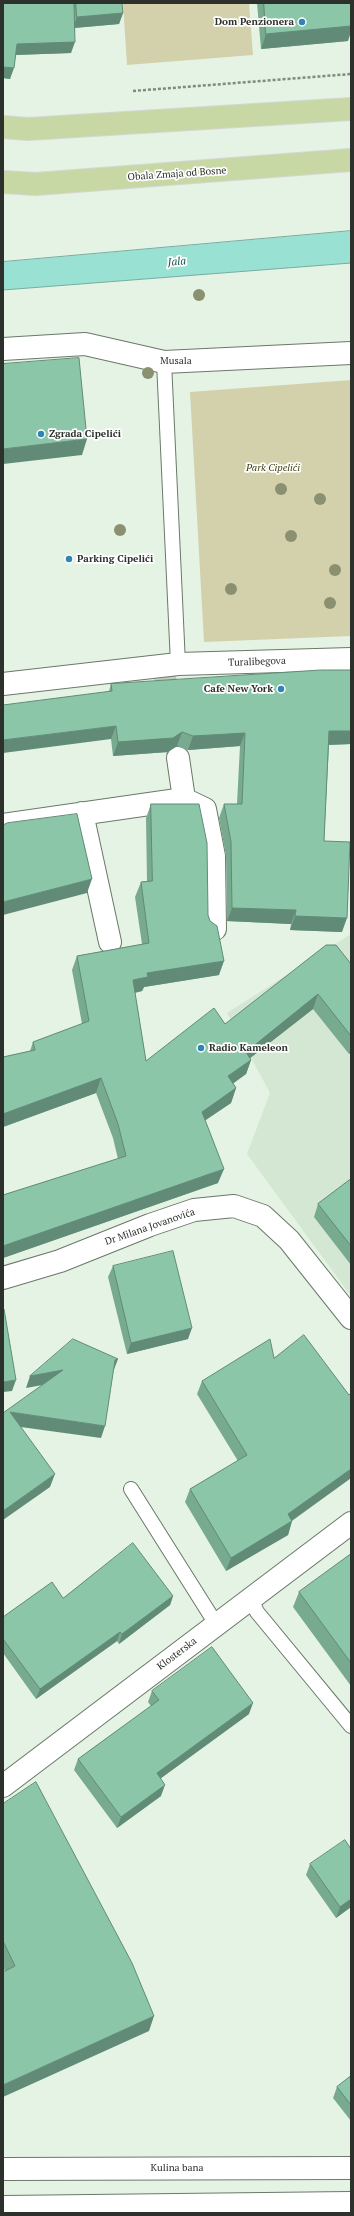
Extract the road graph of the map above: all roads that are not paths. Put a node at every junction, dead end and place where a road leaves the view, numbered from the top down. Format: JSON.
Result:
{"nodes":[{"id":1,"x":351,"y":108,"type":"edge"},
{"id":2,"x":3,"y":127,"type":"edge"},
{"id":3,"x":351,"y":160,"type":"edge"},
{"id":4,"x":3,"y":182,"type":"edge"},
{"id":5,"x":3,"y":349,"type":"edge"},
{"id":6,"x":351,"y":353,"type":"edge"},
{"id":7,"x":164,"y":362,"type":"junction"},
{"id":8,"x":351,"y":659,"type":"edge"},
{"id":9,"x":169,"y":669,"type":"junction"},
{"id":10,"x":3,"y":684,"type":"edge"},
{"id":11,"x":178,"y":758,"type":"tunnel mouth"},
{"id":12,"x":184,"y":800,"type":"junction"},
{"id":13,"x":82,"y":813,"type":"junction"},
{"id":14,"x":3,"y":825,"type":"edge"},
{"id":15,"x":215,"y":929,"type":"edge"},
{"id":16,"x":110,"y":942,"type":"dead end"},
{"id":17,"x":3,"y":1278,"type":"edge"},
{"id":18,"x":351,"y":1318,"type":"edge"},
{"id":19,"x":131,"y":1489,"type":"dead end"},
{"id":20,"x":351,"y":1523,"type":"edge"},
{"id":21,"x":251,"y":1599,"type":"junction"},
{"id":22,"x":216,"y":1624,"type":"junction"},
{"id":23,"x":351,"y":1726,"type":"edge"},
{"id":24,"x":3,"y":1786,"type":"edge"},
{"id":25,"x":3,"y":2168,"type":"edge"},
{"id":26,"x":351,"y":2168,"type":"edge"},
{"id":27,"x":351,"y":2203,"type":"edge"},
{"id":28,"x":3,"y":2206,"type":"edge"},
{"id":29,"x":305,"y":2208,"type":"edge"},
{"id":30,"x":270,"y":2209,"type":"edge"}],
"edges":[{"from":1,"to":2,"type":"main road"},
{"from":3,"to":4,"type":"main road","name":"Obala Zmaja od Bosne"},
{"from":5,"to":7,"type":"street","name":"Musala"},
{"from":6,"to":7,"type":"street","name":"Musala"},
{"from":7,"to":9,"type":"lane"},
{"from":8,"to":9,"type":"street","name":"Turalibegova"},
{"from":9,"to":10,"type":"street","name":"Turalibegova"},
{"from":11,"to":12,"type":"street"},
{"from":12,"to":13,"type":"street"},
{"from":12,"to":15,"type":"street"},
{"from":13,"to":14,"type":"street"},
{"from":13,"to":16,"type":"street"},
{"from":17,"to":18,"type":"street","name":"Dr Milana Jovanovića"},
{"from":19,"to":22,"type":"lane"},
{"from":20,"to":21,"type":"street","name":"Klosterska"},
{"from":21,"to":22,"type":"street","name":"Klosterska"},
{"from":21,"to":23,"type":"lane"},
{"from":22,"to":24,"type":"street","name":"Klosterska"},
{"from":25,"to":26,"type":"street","name":"Kulina bana"},
{"from":27,"to":29,"type":"street"},
{"from":28,"to":30,"type":"street"},
{"from":29,"to":30,"type":"street"}]}
